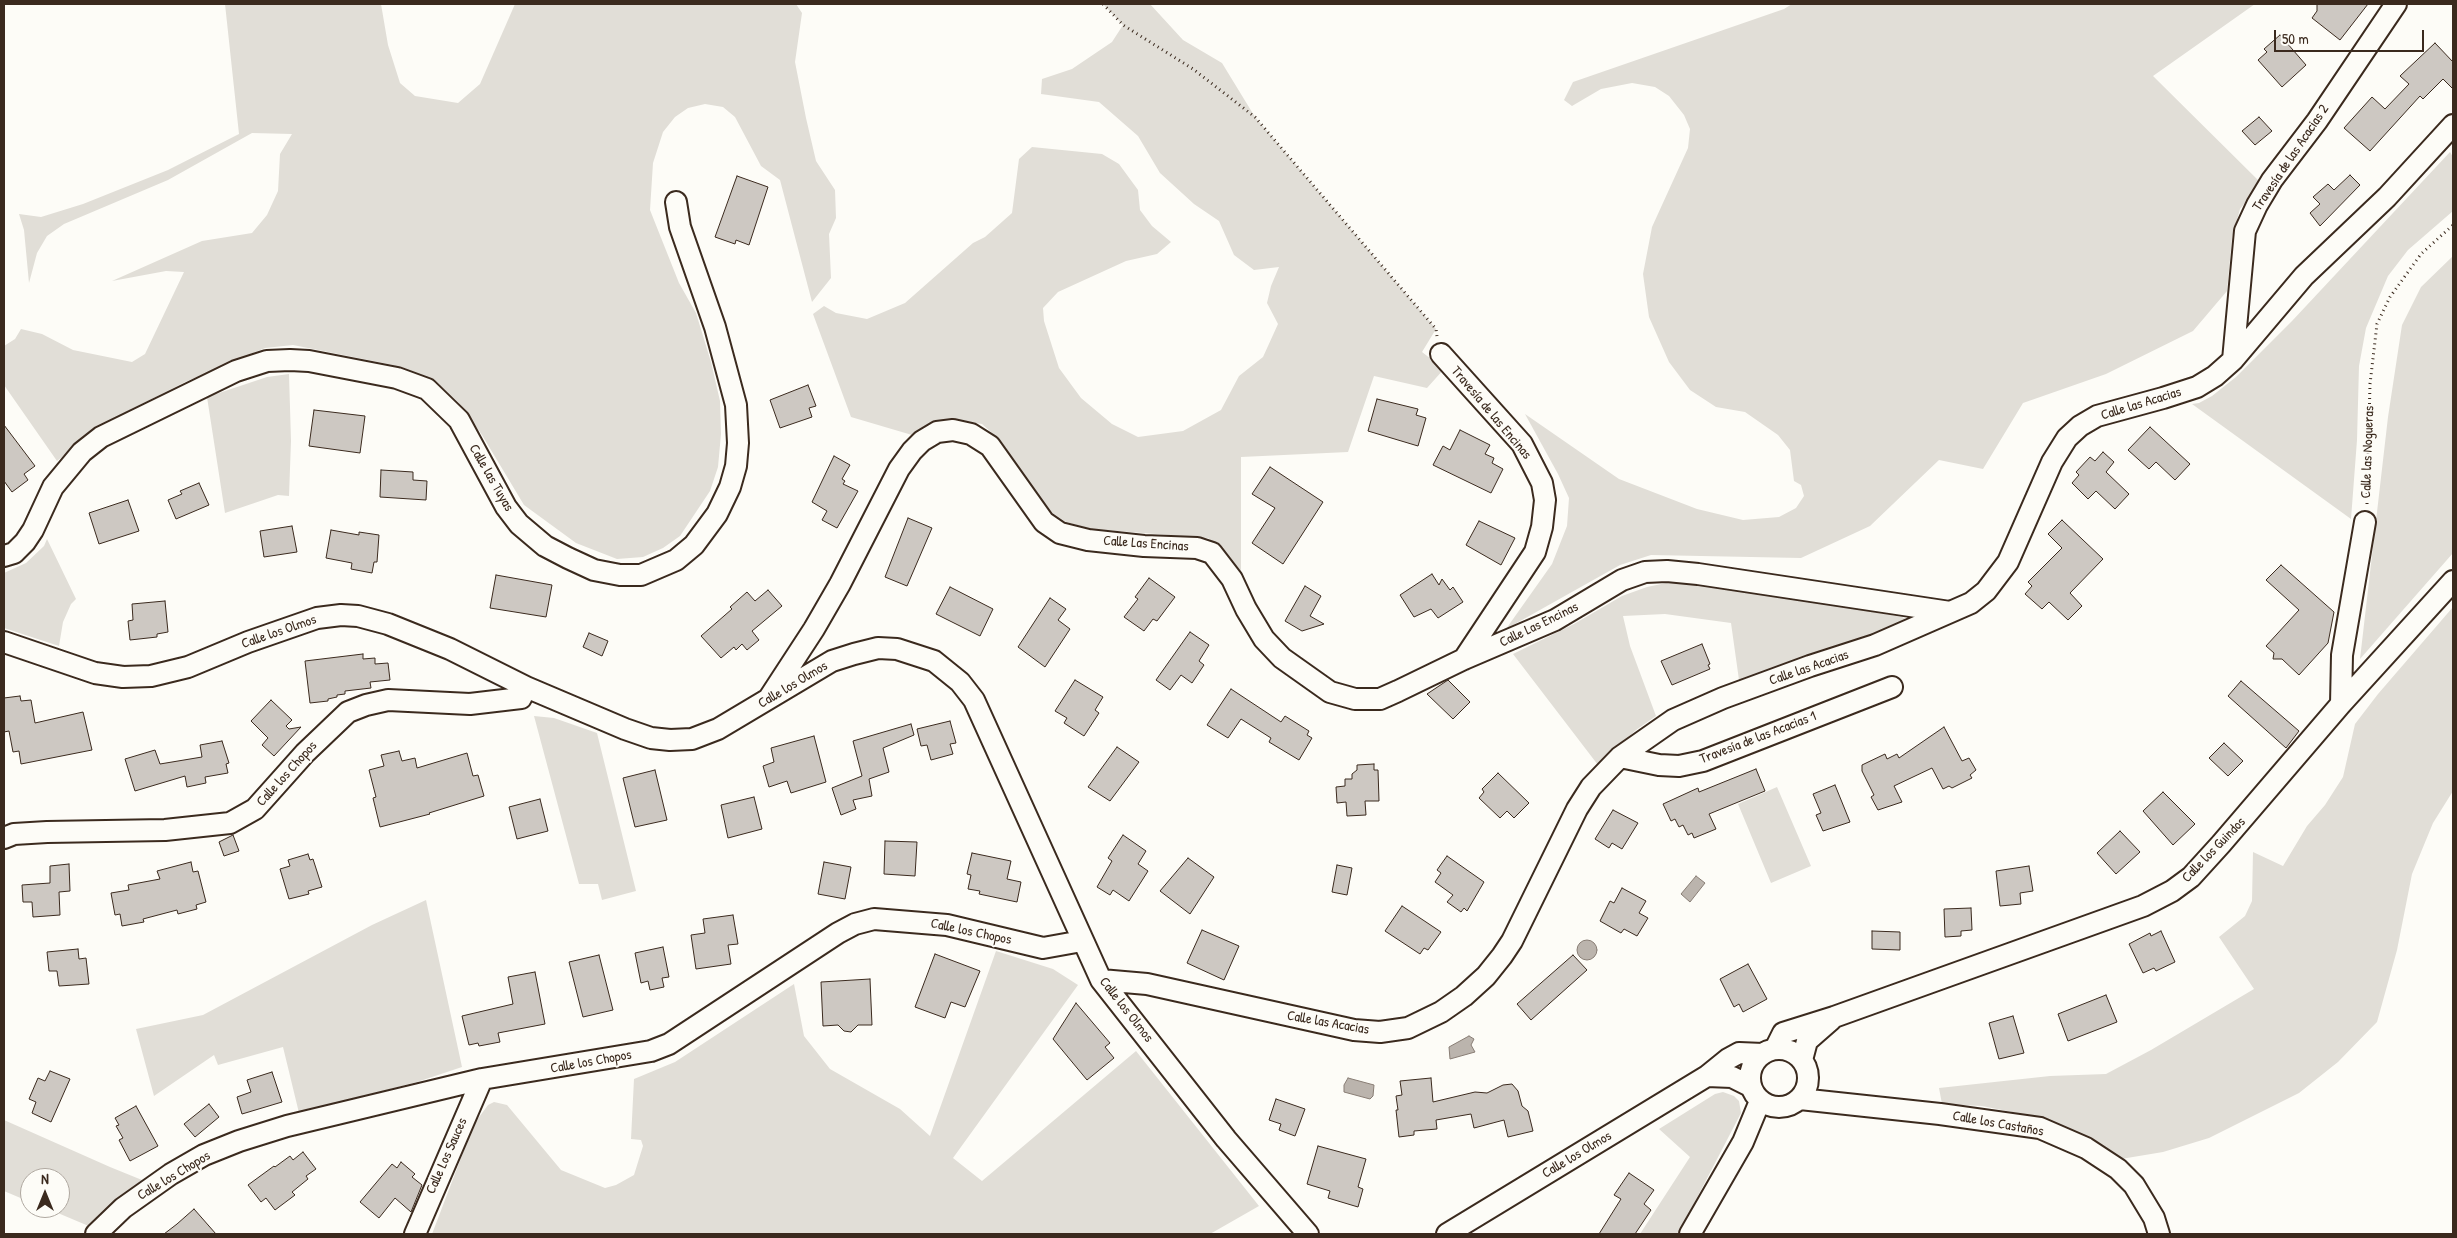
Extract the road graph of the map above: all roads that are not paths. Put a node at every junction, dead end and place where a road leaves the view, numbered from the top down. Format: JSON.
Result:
{"nodes":[{"id":1,"x":2396,"y":4,"type":"edge"},
{"id":2,"x":2453,"y":125,"type":"edge"},
{"id":3,"x":676,"y":202,"type":"dead end"},
{"id":4,"x":1441,"y":354,"type":"road end"},
{"id":5,"x":2233,"y":360,"type":"junction"},
{"id":6,"x":2365,"y":522,"type":"road end"},
{"id":7,"x":4,"y":556,"type":"edge"},
{"id":8,"x":2453,"y":582,"type":"edge"},
{"id":9,"x":1952,"y":612,"type":"junction"},
{"id":10,"x":4,"y":642,"type":"edge"},
{"id":11,"x":1464,"y":659,"type":"junction"},
{"id":12,"x":526,"y":687,"type":"junction"},
{"id":13,"x":1892,"y":687,"type":"dead end"},
{"id":14,"x":766,"y":702,"type":"junction"},
{"id":15,"x":2341,"y":704,"type":"junction"},
{"id":16,"x":1620,"y":757,"type":"junction"},
{"id":17,"x":4,"y":838,"type":"edge"},
{"id":18,"x":1082,"y":941,"type":"junction"},
{"id":19,"x":1101,"y":980,"type":"junction"},
{"id":20,"x":1834,"y":1017,"type":"junction"},
{"id":21,"x":1773,"y":1045,"type":"junction"},
{"id":22,"x":1739,"y":1053,"type":"junction"},
{"id":23,"x":1802,"y":1060,"type":"junction"},
{"id":24,"x":1707,"y":1076,"type":"junction"},
{"id":25,"x":482,"y":1079,"type":"junction"},
{"id":26,"x":1755,"y":1094,"type":"junction"},
{"id":27,"x":1799,"y":1096,"type":"junction"},
{"id":28,"x":1743,"y":1142,"type":"junction"},
{"id":29,"x":96,"y":1234,"type":"edge"},
{"id":30,"x":415,"y":1234,"type":"edge"},
{"id":31,"x":1308,"y":1234,"type":"edge"},
{"id":32,"x":1447,"y":1234,"type":"edge"},
{"id":33,"x":1690,"y":1234,"type":"edge"},
{"id":34,"x":2159,"y":1234,"type":"edge"}],
"edges":[{"from":1,"to":5,"type":"street","name":"Travesía de las Acacias 2"},
{"from":2,"to":5,"type":"street","name":"Calle las Acacias"},
{"from":3,"to":7,"type":"street","name":"Calle las Tuyas"},
{"from":4,"to":11,"type":"street","name":"Travesía de las Encinas"},
{"from":5,"to":9,"type":"street","name":"Calle las Acacias"},
{"from":6,"to":15,"type":"street"},
{"from":8,"to":15,"type":"street","name":"Calle los Guindos"},
{"from":9,"to":11,"type":"street","name":"Calle Las Encinas"},
{"from":9,"to":16,"type":"street","name":"Calle las Acacias"},
{"from":10,"to":12,"type":"street","name":"Calle los Olmos"},
{"from":11,"to":14,"type":"street","name":"Calle Las Encinas"},
{"from":12,"to":14,"type":"street","name":"Calle los Olmos"},
{"from":12,"to":17,"type":"street","name":"Calle los Chopos"},
{"from":13,"to":16,"type":"street","name":"Travesía de las Acacias 1"},
{"from":14,"to":18,"type":"street","name":"Calle los Olmos"},
{"from":15,"to":20,"type":"street","name":"Calle los Guindos"},
{"from":16,"to":19,"type":"street","name":"Calle las Acacias"},
{"from":18,"to":19,"type":"street","name":"Calle los Olmos"},
{"from":18,"to":25,"type":"street","name":"Calle los Chopos"},
{"from":19,"to":31,"type":"street","name":"Calle los Olmos"},
{"from":20,"to":21,"type":"street","name":"Calle los Guindos"},
{"from":20,"to":23,"type":"street","name":"Calle los Guindos"},
{"from":21,"to":22,"type":"street"},
{"from":21,"to":22,"type":"street","name":"Calle los Olmos"},
{"from":21,"to":23,"type":"street"},
{"from":21,"to":26,"type":"street"},
{"from":22,"to":24,"type":"street","name":"Calle los Olmos"},
{"from":23,"to":27,"type":"street"},
{"from":24,"to":26,"type":"street"},
{"from":24,"to":32,"type":"street","name":"Calle los Olmos"},
{"from":25,"to":29,"type":"street","name":"Calle los Chopos"},
{"from":25,"to":30,"type":"street","name":"Calle Los Sauces"},
{"from":26,"to":27,"type":"street"},
{"from":26,"to":28,"type":"street"},
{"from":27,"to":28,"type":"street"},
{"from":27,"to":34,"type":"street","name":"Calle los Castaños"},
{"from":28,"to":33,"type":"street"}]}
